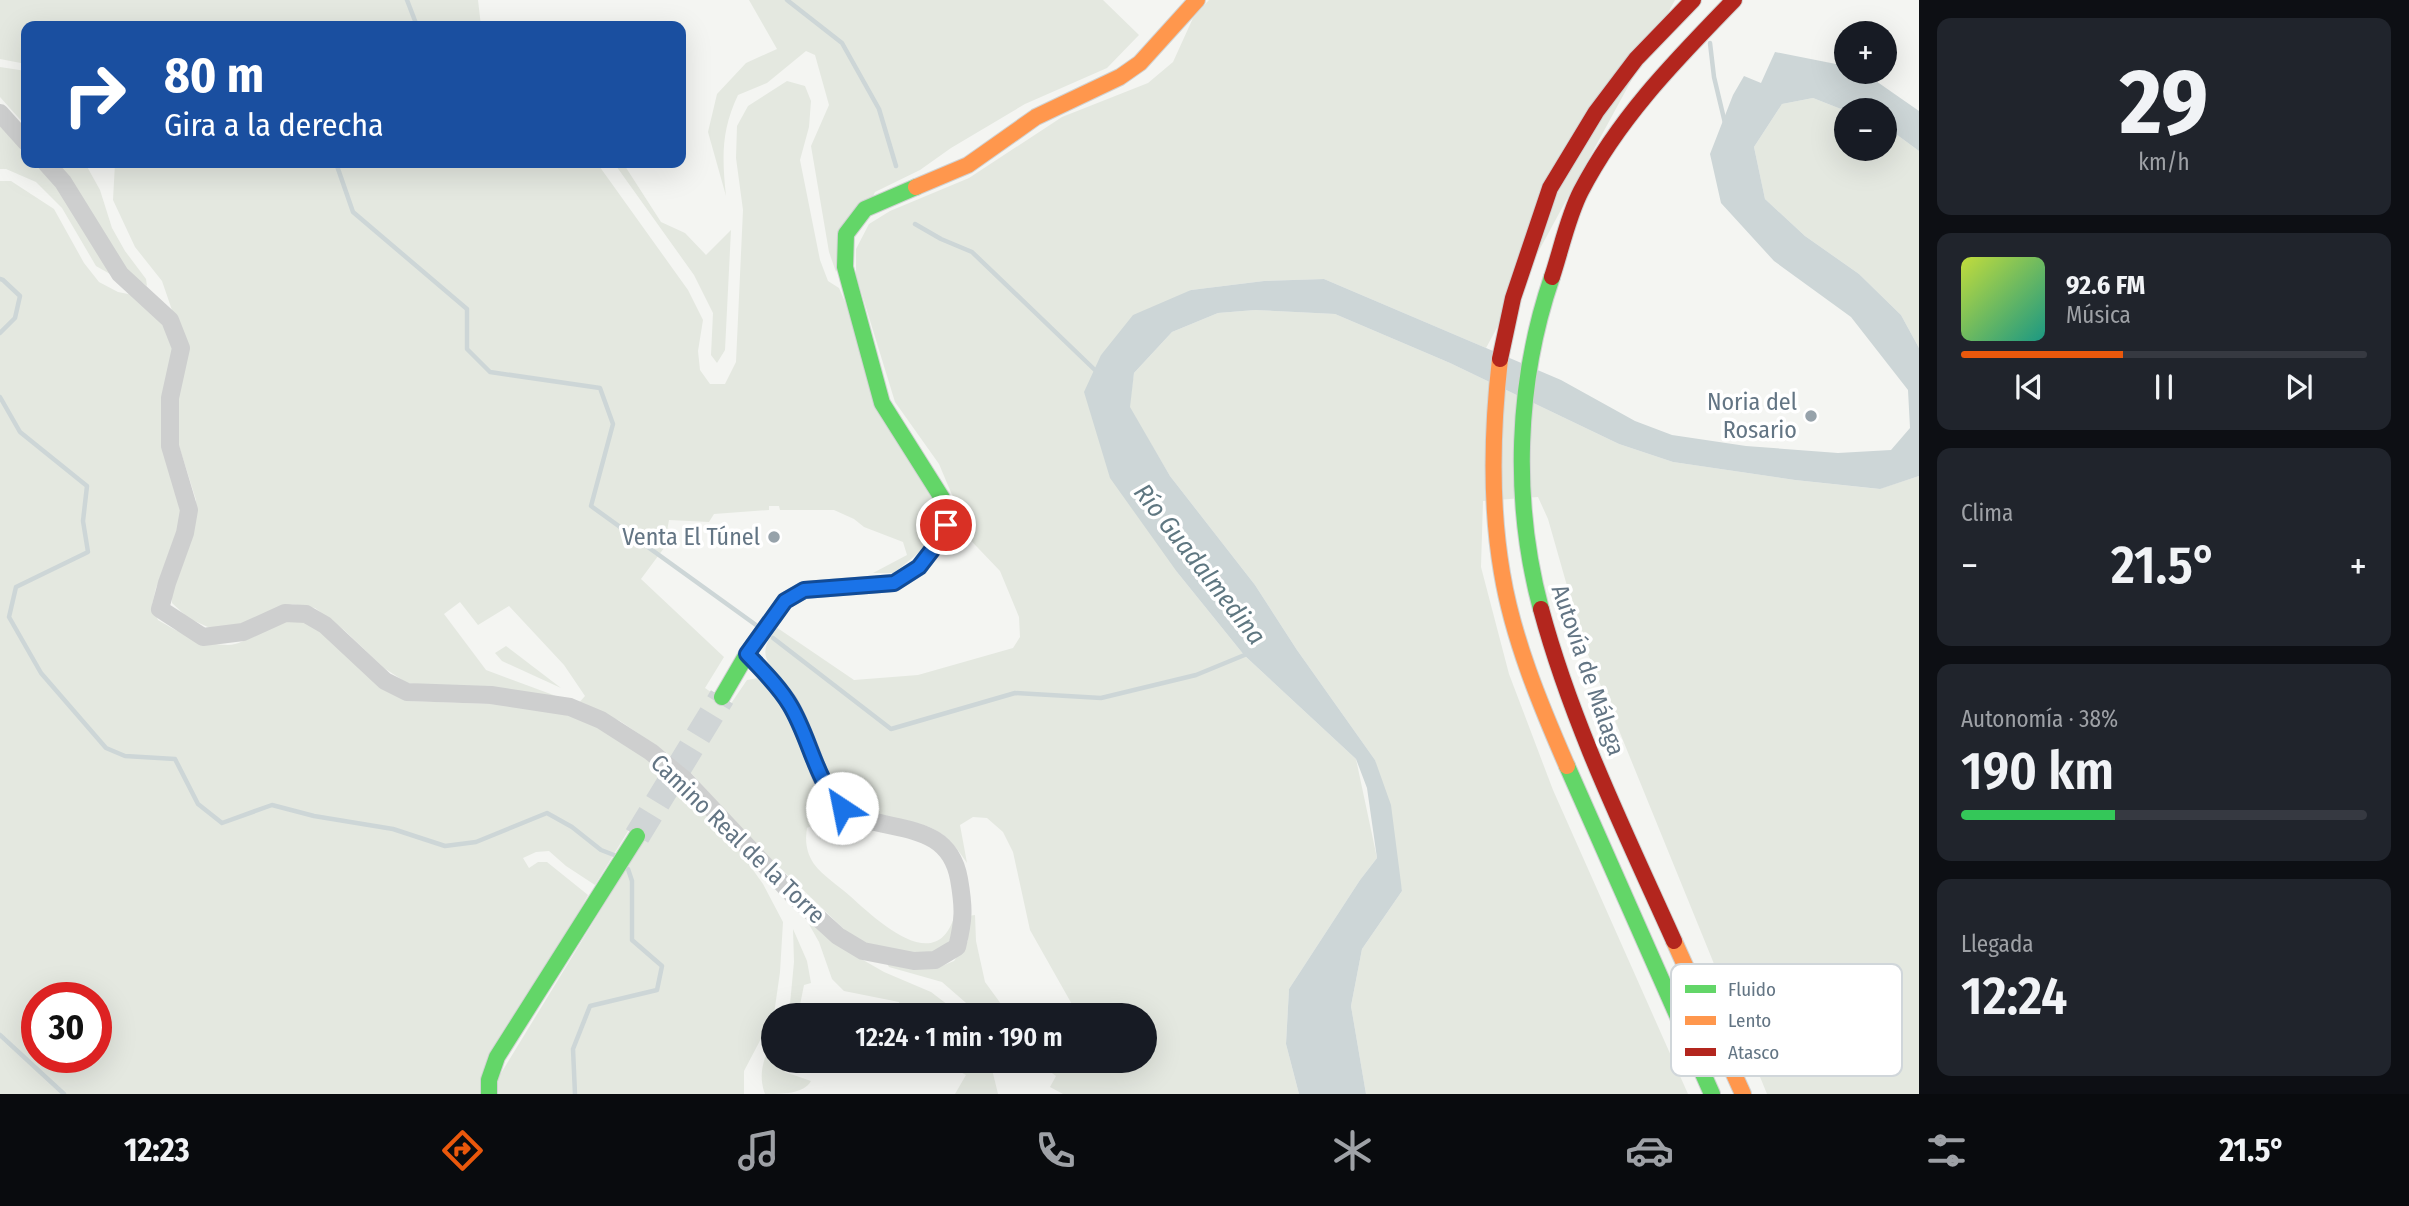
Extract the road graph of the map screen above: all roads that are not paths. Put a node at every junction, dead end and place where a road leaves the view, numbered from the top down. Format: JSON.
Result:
{"nodes":[{"id":1,"x":1197,"y":0,"type":"edge"},
{"id":2,"x":1693,"y":0,"type":"edge"},
{"id":3,"x":1734,"y":0,"type":"edge"},
{"id":4,"x":0,"y":113,"type":"edge"},
{"id":5,"x":21,"y":136,"type":"edge"},
{"id":6,"x":50,"y":168,"type":"edge"},
{"id":7,"x":747,"y":654,"type":"junction"},
{"id":8,"x":722,"y":697,"type":"tunnel mouth"},
{"id":9,"x":637,"y":835,"type":"tunnel mouth"},
{"id":10,"x":1685,"y":964,"type":"edge"},
{"id":11,"x":1671,"y":1001,"type":"edge"},
{"id":12,"x":1704,"y":1076,"type":"edge"},
{"id":13,"x":1735,"y":1076,"type":"edge"},
{"id":14,"x":489,"y":1094,"type":"edge"},
{"id":15,"x":1712,"y":1094,"type":"edge"},
{"id":16,"x":1743,"y":1094,"type":"edge"}],
"edges":[{"from":1,"to":7,"type":"main road"},
{"from":2,"to":11,"type":"main road","name":"Autovía de Málaga"},
{"from":3,"to":10,"type":"main road","name":"Autovía de Málaga"},
{"from":4,"to":5,"type":"street"},
{"from":6,"to":7,"type":"street","name":"Camino Real de la Torre"},
{"from":7,"to":8,"type":"main road"},
{"from":9,"to":14,"type":"main road"},
{"from":12,"to":15,"type":"main road","name":"Autovía de Málaga"},
{"from":13,"to":16,"type":"main road","name":"Autovía de Málaga"}]}
